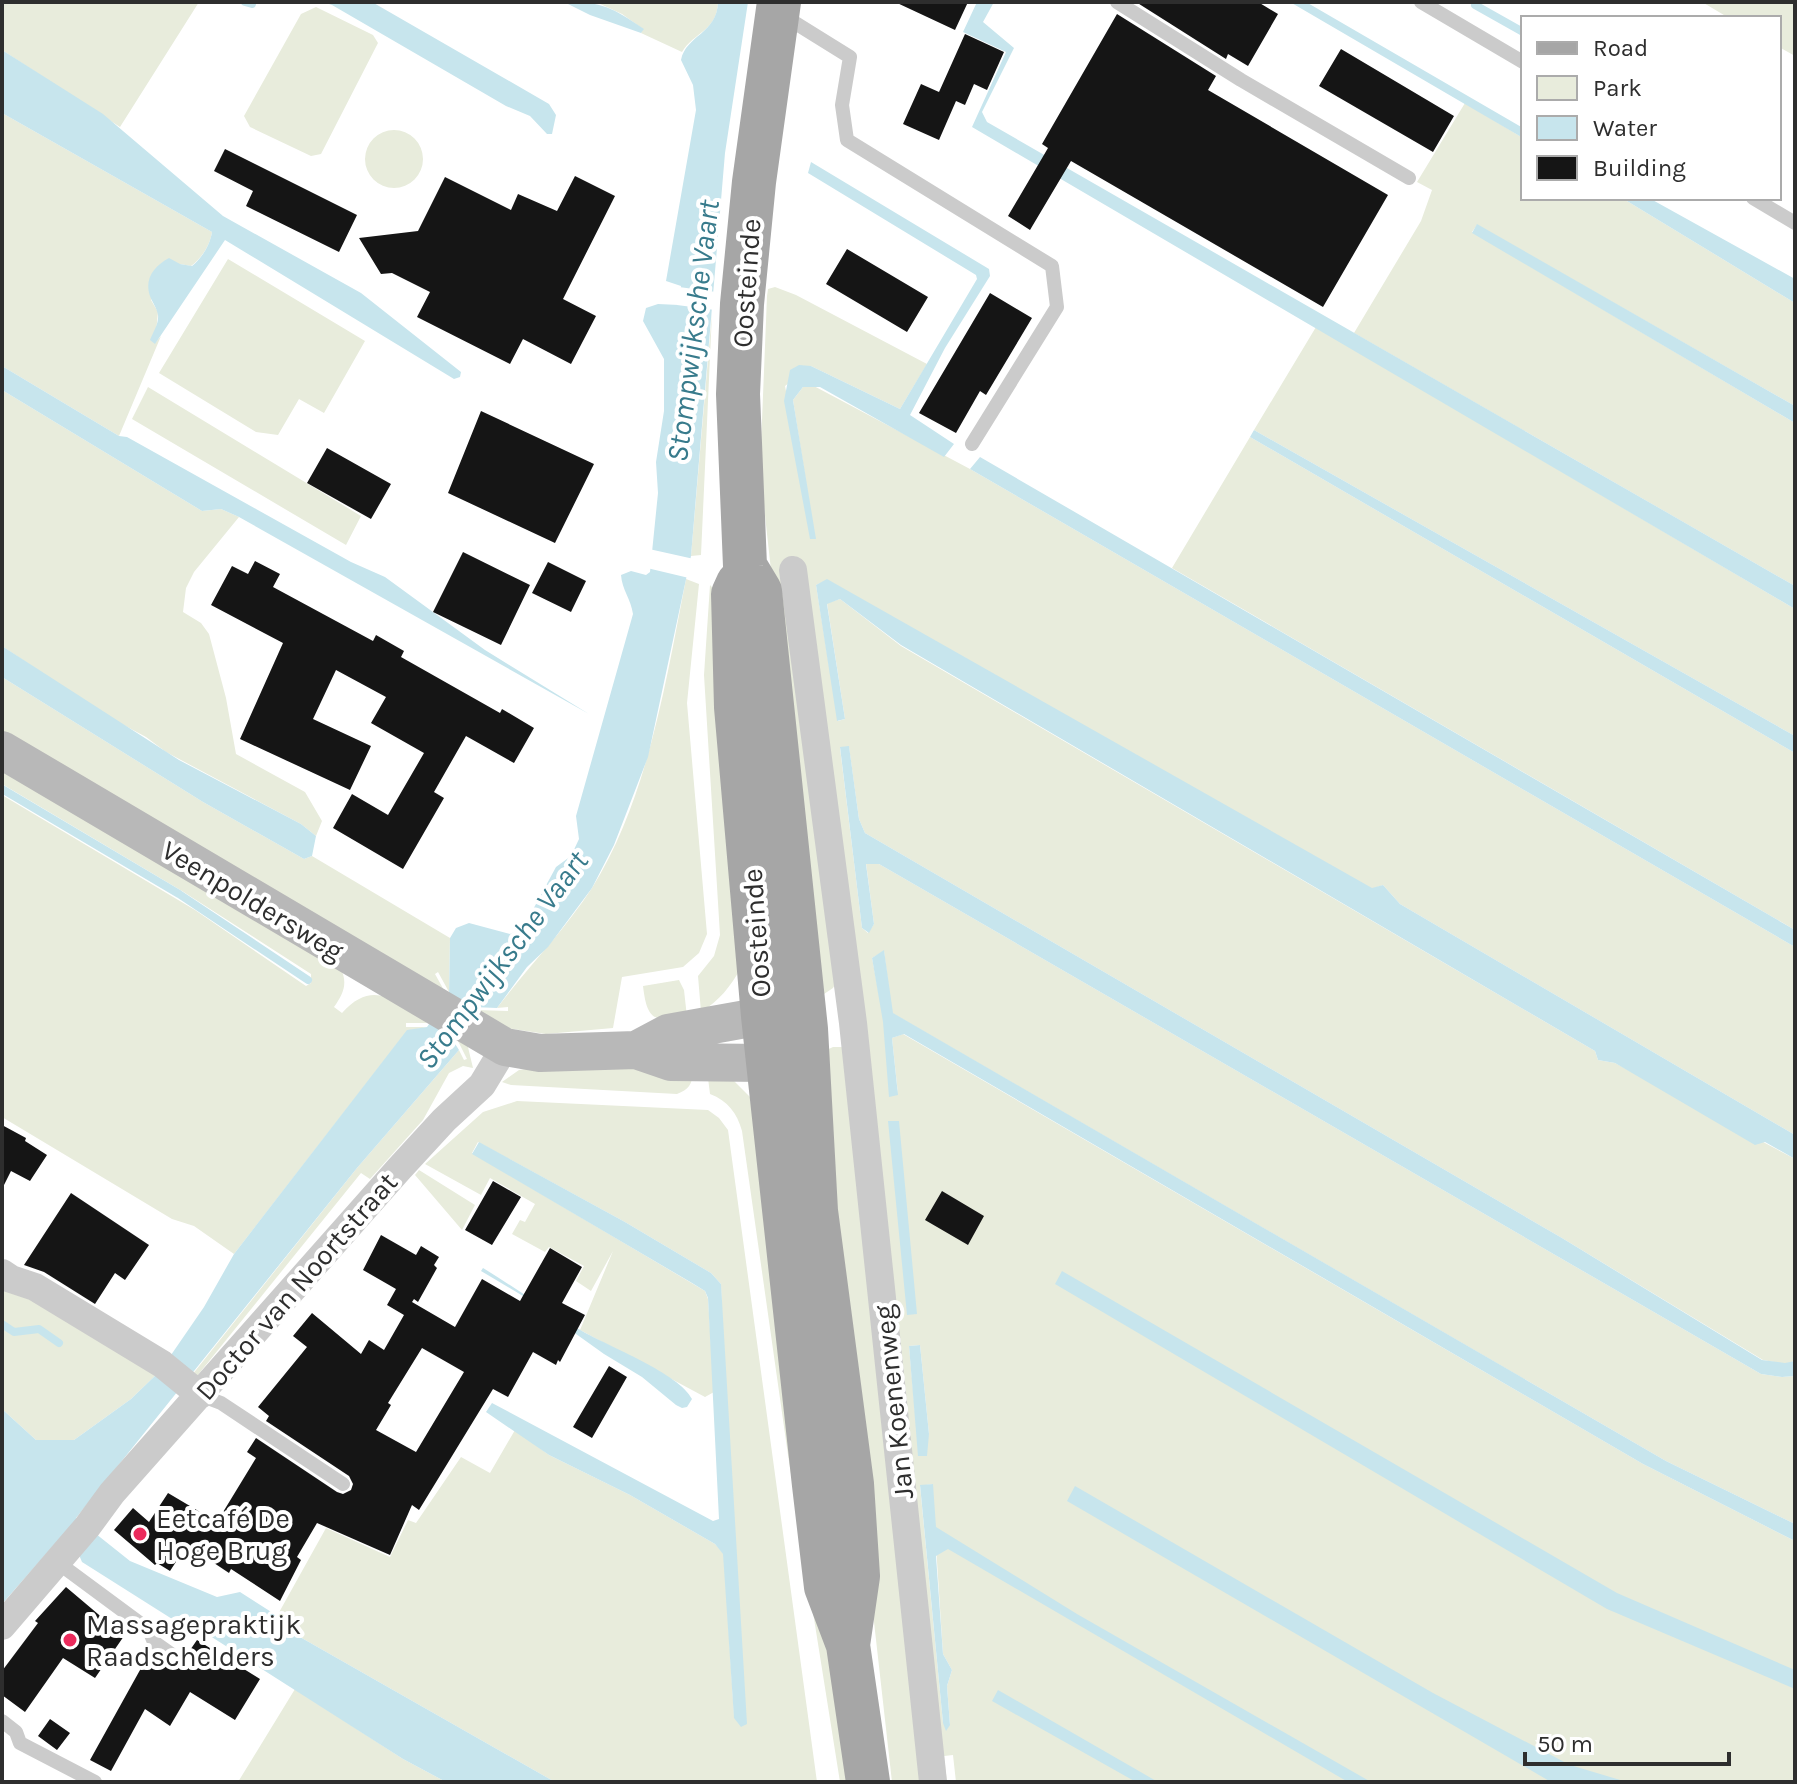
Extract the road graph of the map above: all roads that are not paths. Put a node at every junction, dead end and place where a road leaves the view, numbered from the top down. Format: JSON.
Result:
{"nodes":[{"id":1,"x":1117,"y":2,"type":"edge"},
{"id":2,"x":1421,"y":2,"type":"edge"},
{"id":3,"x":778,"y":7,"type":"edge"},
{"id":4,"x":1521,"y":61,"type":"edge"},
{"id":5,"x":1409,"y":178,"type":"dead end"},
{"id":6,"x":1756,"y":200,"type":"edge"},
{"id":7,"x":1795,"y":223,"type":"edge"},
{"id":8,"x":972,"y":444,"type":"dead end"},
{"id":9,"x":745,"y":566,"type":"junction"},
{"id":10,"x":793,"y":570,"type":"dead end"},
{"id":11,"x":2,"y":750,"type":"edge"},
{"id":12,"x":763,"y":1016,"type":"junction"},
{"id":13,"x":853,"y":1023,"type":"junction"},
{"id":14,"x":806,"y":1029,"type":"junction"},
{"id":15,"x":505,"y":1047,"type":"junction"},
{"id":16,"x":636,"y":1050,"type":"junction"},
{"id":17,"x":769,"y":1063,"type":"junction"},
{"id":18,"x":2,"y":1273,"type":"edge"},
{"id":19,"x":192,"y":1389,"type":"junction"},
{"id":20,"x":343,"y":1484,"type":"dead end"},
{"id":21,"x":71,"y":1546,"type":"junction"},
{"id":22,"x":2,"y":1626,"type":"edge"},
{"id":23,"x":848,"y":1645,"type":"junction"},
{"id":24,"x":171,"y":1654,"type":"dead end"},
{"id":25,"x":2,"y":1721,"type":"edge"},
{"id":26,"x":95,"y":1782,"type":"edge"},
{"id":27,"x":868,"y":1782,"type":"edge"},
{"id":28,"x":933,"y":1782,"type":"edge"}],
"edges":[{"from":1,"to":5,"type":"lane"},
{"from":2,"to":4,"type":"lane"},
{"from":3,"to":8,"type":"lane"},
{"from":3,"to":9,"type":"main road","name":"Oosteinde"},
{"from":6,"to":7,"type":"lane"},
{"from":9,"to":12,"type":"main road","name":"Oosteinde"},
{"from":9,"to":14,"type":"main road","name":"Oosteinde"},
{"from":10,"to":13,"type":"street"},
{"from":11,"to":15,"type":"street","name":"Veenpoldersweg"},
{"from":12,"to":14,"type":"street"},
{"from":12,"to":16,"type":"street"},
{"from":12,"to":17,"type":"main road","name":"Oosteinde"},
{"from":13,"to":14,"type":"street"},
{"from":13,"to":28,"type":"street","name":"Jan Koenenweg"},
{"from":14,"to":17,"type":"street"},
{"from":14,"to":23,"type":"main road","name":"Jan Koenenweg"},
{"from":15,"to":16,"type":"street"},
{"from":15,"to":19,"type":"street","name":"Doctor van Noortstraat"},
{"from":16,"to":17,"type":"street"},
{"from":17,"to":23,"type":"main road","name":"Jan Koenenweg"},
{"from":18,"to":19,"type":"street"},
{"from":19,"to":20,"type":"lane"},
{"from":19,"to":21,"type":"street","name":"Doctor van Noortstraat"},
{"from":21,"to":22,"type":"street","name":"Doctor van Noortstraat"},
{"from":21,"to":24,"type":"lane"},
{"from":23,"to":27,"type":"main road","name":"Jan Koenenweg"},
{"from":25,"to":26,"type":"lane"}]}
